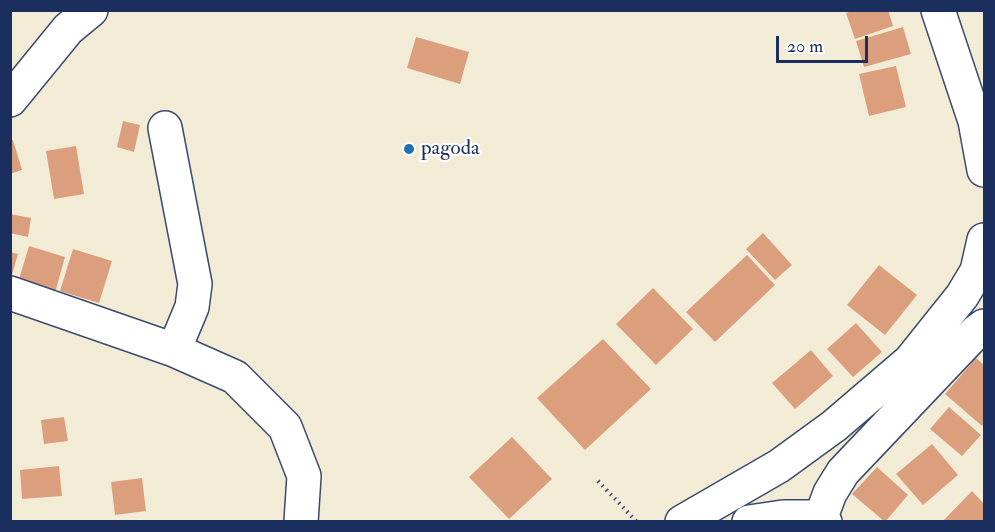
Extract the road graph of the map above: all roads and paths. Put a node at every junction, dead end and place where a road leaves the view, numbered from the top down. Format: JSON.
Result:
{"nodes":[{"id":1,"x":938,"y":10,"type":"edge"},
{"id":2,"x":71,"y":17,"type":"edge"},
{"id":3,"x":10,"y":100,"type":"edge"},
{"id":4,"x":165,"y":128,"type":"dead end"},
{"id":5,"x":984,"y":170,"type":"edge"},
{"id":6,"x":984,"y":240,"type":"edge"},
{"id":7,"x":10,"y":293,"type":"edge"},
{"id":8,"x":984,"y":326,"type":"edge"},
{"id":9,"x":174,"y":350,"type":"junction"},
{"id":10,"x":598,"y":481,"type":"dead end"},
{"id":11,"x":823,"y":519,"type":"edge"},
{"id":12,"x":301,"y":522,"type":"edge"},
{"id":13,"x":637,"y":522,"type":"edge"},
{"id":14,"x":682,"y":522,"type":"edge"},
{"id":15,"x":749,"y":522,"type":"edge"}],
"edges":[{"from":1,"to":5,"type":"street"},
{"from":2,"to":3,"type":"street"},
{"from":4,"to":9,"type":"street"},
{"from":6,"to":14,"type":"street"},
{"from":7,"to":9,"type":"street"},
{"from":8,"to":11,"type":"street"},
{"from":9,"to":12,"type":"street"},
{"from":10,"to":13,"type":"path"},
{"from":11,"to":15,"type":"street"}]}
